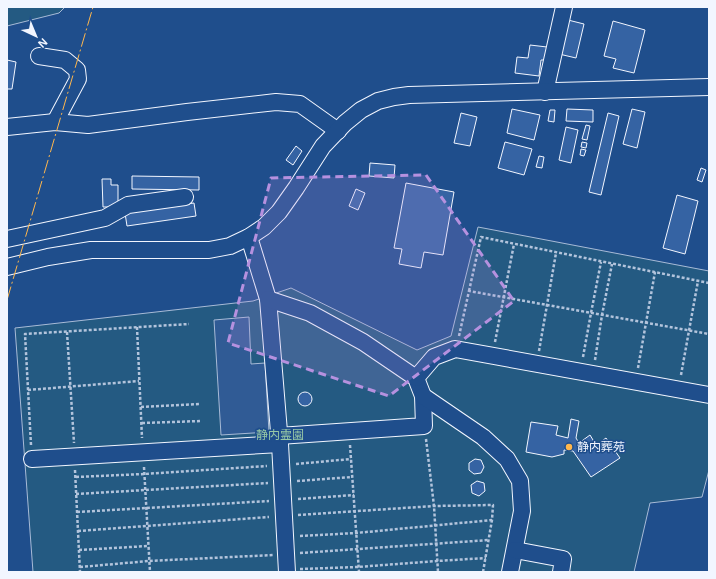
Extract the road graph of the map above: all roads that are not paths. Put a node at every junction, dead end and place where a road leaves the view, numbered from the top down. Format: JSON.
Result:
{"nodes":[{"id":1,"x":564,"y":7,"type":"edge"},
{"id":2,"x":39,"y":56,"type":"dead end"},
{"id":3,"x":709,"y":87,"type":"edge"},
{"id":4,"x":545,"y":92,"type":"junction"},
{"id":5,"x":54,"y":122,"type":"junction"},
{"id":6,"x":7,"y":127,"type":"edge"},
{"id":7,"x":338,"y":131,"type":"junction"},
{"id":8,"x":185,"y":197,"type":"dead end"},
{"id":9,"x":249,"y":237,"type":"junction"},
{"id":10,"x":7,"y":239,"type":"edge"},
{"id":11,"x":7,"y":267,"type":"edge"},
{"id":12,"x":268,"y":299,"type":"junction"},
{"id":13,"x":416,"y":378,"type":"junction"},
{"id":14,"x":709,"y":395,"type":"edge"},
{"id":15,"x":423,"y":396,"type":"junction"},
{"id":16,"x":280,"y":440,"type":"junction"},
{"id":17,"x":32,"y":459,"type":"road end"},
{"id":18,"x":515,"y":550,"type":"junction"},
{"id":19,"x":286,"y":565,"type":"edge"},
{"id":20,"x":510,"y":572,"type":"edge"},
{"id":21,"x":561,"y":572,"type":"edge"}],
"edges":[{"from":1,"to":4,"type":"street"},
{"from":2,"to":5,"type":"street"},
{"from":3,"to":4,"type":"street"},
{"from":4,"to":7,"type":"street"},
{"from":5,"to":6,"type":"street"},
{"from":5,"to":7,"type":"street"},
{"from":7,"to":9,"type":"street"},
{"from":8,"to":10,"type":"street"},
{"from":9,"to":11,"type":"street"},
{"from":9,"to":12,"type":"street"},
{"from":12,"to":13,"type":"street"},
{"from":12,"to":16,"type":"street"},
{"from":13,"to":14,"type":"street"},
{"from":13,"to":15,"type":"street"},
{"from":15,"to":16,"type":"street"},
{"from":15,"to":18,"type":"street"},
{"from":16,"to":17,"type":"street"},
{"from":16,"to":19,"type":"street"},
{"from":18,"to":20,"type":"street"},
{"from":18,"to":21,"type":"street"}]}
